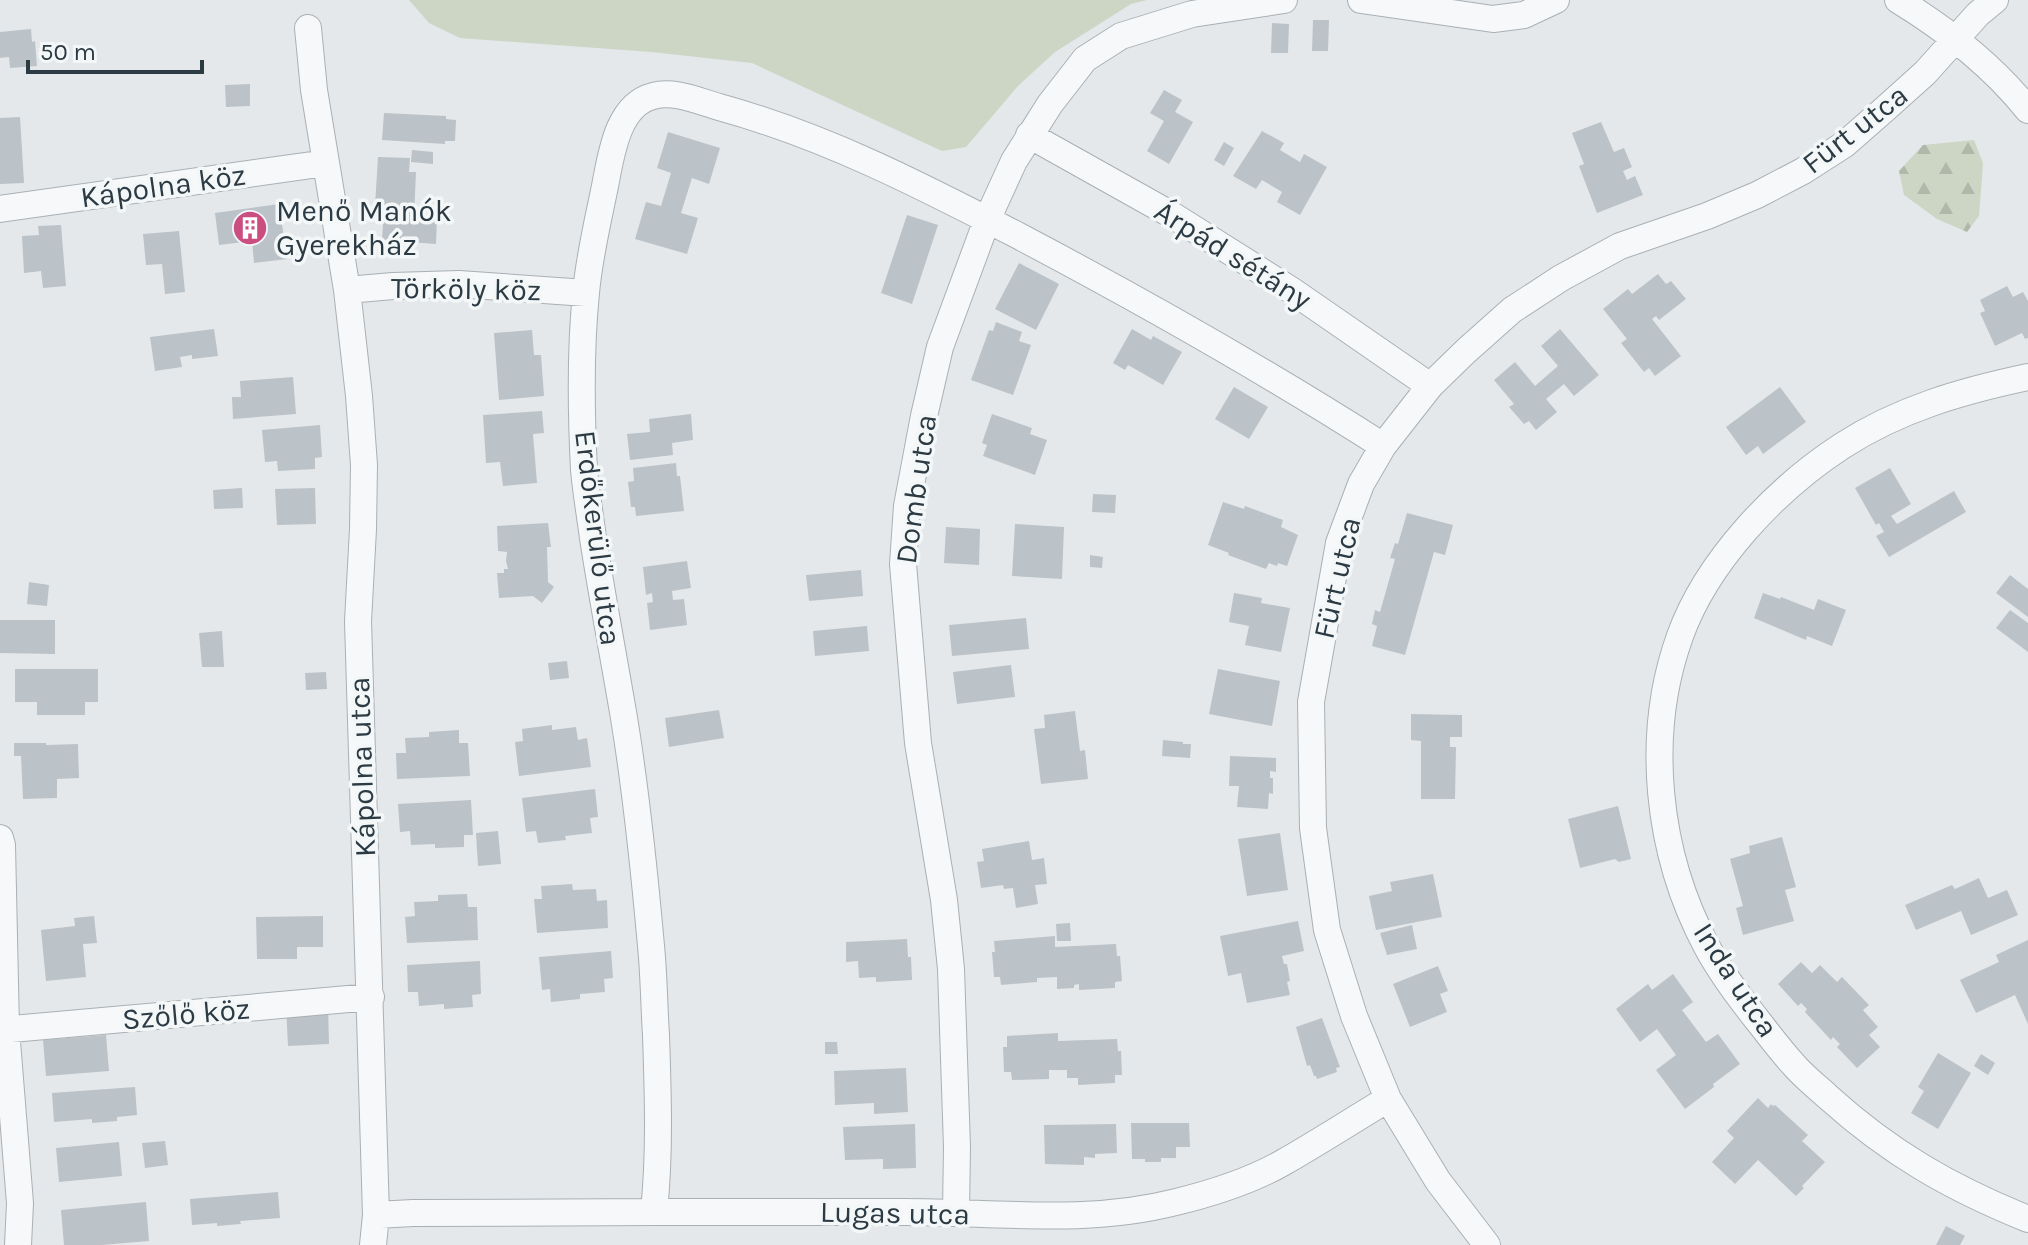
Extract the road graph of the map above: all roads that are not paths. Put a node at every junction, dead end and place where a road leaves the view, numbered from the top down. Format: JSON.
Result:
{"nodes":[{"id":1,"x":1284,"y":0,"type":"edge"},
{"id":2,"x":1361,"y":0,"type":"edge"},
{"id":3,"x":1556,"y":0,"type":"edge"},
{"id":4,"x":1898,"y":0,"type":"edge"},
{"id":5,"x":1995,"y":0,"type":"edge"},
{"id":6,"x":308,"y":28,"type":"dead end"},
{"id":7,"x":1956,"y":38,"type":"junction"},
{"id":8,"x":2028,"y":110,"type":"edge"},
{"id":9,"x":1029,"y":135,"type":"junction"},
{"id":10,"x":326,"y":163,"type":"junction"},
{"id":11,"x":0,"y":209,"type":"edge"},
{"id":12,"x":987,"y":220,"type":"junction"},
{"id":13,"x":347,"y":290,"type":"junction"},
{"id":14,"x":586,"y":293,"type":"junction"},
{"id":15,"x":2028,"y":377,"type":"edge"},
{"id":16,"x":1430,"y":386,"type":"junction"},
{"id":17,"x":1383,"y":446,"type":"junction"},
{"id":18,"x":0,"y":838,"type":"edge"},
{"id":19,"x":371,"y":997,"type":"junction"},
{"id":20,"x":3,"y":1029,"type":"edge"},
{"id":21,"x":1388,"y":1099,"type":"junction"},
{"id":22,"x":654,"y":1211,"type":"junction"},
{"id":23,"x":956,"y":1212,"type":"junction"},
{"id":24,"x":376,"y":1215,"type":"junction"},
{"id":25,"x":2028,"y":1219,"type":"edge"},
{"id":26,"x":18,"y":1245,"type":"edge"},
{"id":27,"x":373,"y":1245,"type":"edge"},
{"id":28,"x":1487,"y":1245,"type":"edge"}],
"edges":[{"from":1,"to":9,"type":"street","name":"Domb utca"},
{"from":2,"to":3,"type":"street"},
{"from":4,"to":7,"type":"street"},
{"from":5,"to":7,"type":"street","name":"Fürt utca"},
{"from":6,"to":10,"type":"street","name":"Kápolna utca"},
{"from":7,"to":8,"type":"street"},
{"from":7,"to":16,"type":"street","name":"Fürt utca"},
{"from":9,"to":12,"type":"street","name":"Domb utca"},
{"from":9,"to":16,"type":"street","name":"Árpád sétány"},
{"from":10,"to":11,"type":"street","name":"Kápolna köz"},
{"from":10,"to":13,"type":"street","name":"Kápolna utca"},
{"from":12,"to":14,"type":"street","name":"Erdőkerülő utca"},
{"from":12,"to":17,"type":"street"},
{"from":12,"to":23,"type":"street","name":"Domb utca"},
{"from":13,"to":14,"type":"street","name":"Törköly köz"},
{"from":13,"to":19,"type":"street","name":"Kápolna utca"},
{"from":14,"to":22,"type":"street","name":"Erdőkerülő utca"},
{"from":15,"to":25,"type":"street","name":"Inda utca"},
{"from":16,"to":17,"type":"street","name":"Fürt utca"},
{"from":17,"to":21,"type":"street","name":"Fürt utca"},
{"from":18,"to":20,"type":"street"},
{"from":19,"to":20,"type":"street","name":"Szőlő köz"},
{"from":19,"to":24,"type":"street","name":"Kápolna utca"},
{"from":20,"to":26,"type":"street"},
{"from":21,"to":23,"type":"street","name":"Lugas utca"},
{"from":21,"to":28,"type":"street","name":"Fürt utca"},
{"from":22,"to":23,"type":"street","name":"Lugas utca"},
{"from":22,"to":24,"type":"street","name":"Lugas utca"},
{"from":24,"to":27,"type":"street","name":"Kápolna utca"}]}
